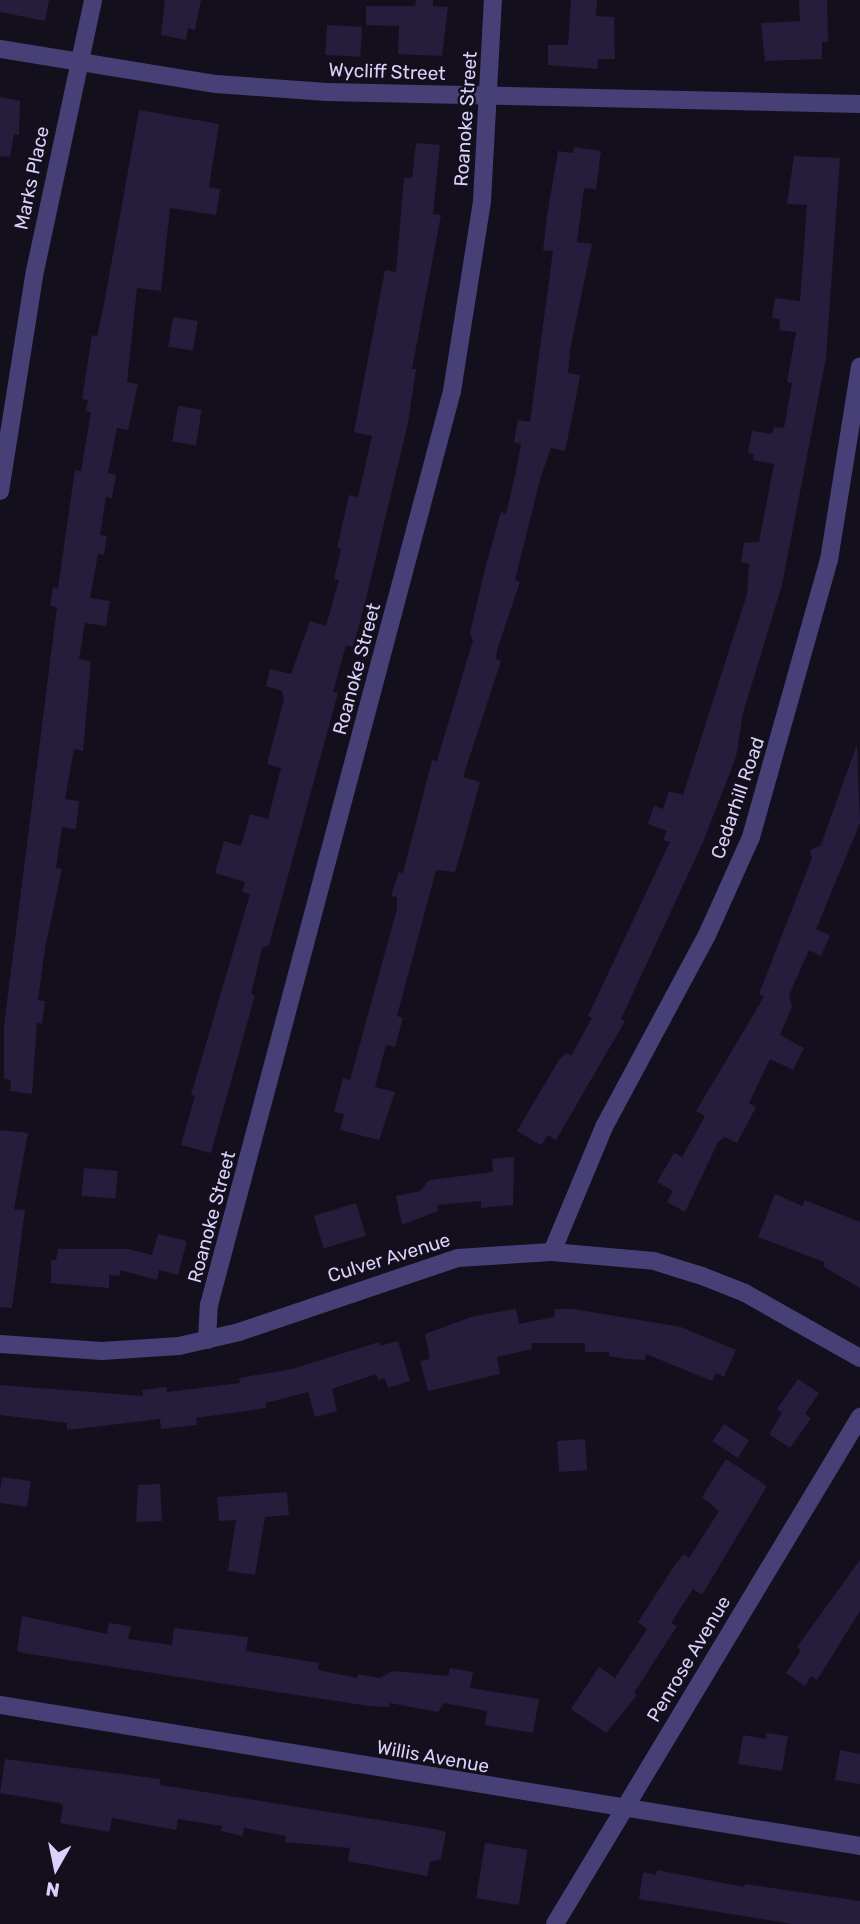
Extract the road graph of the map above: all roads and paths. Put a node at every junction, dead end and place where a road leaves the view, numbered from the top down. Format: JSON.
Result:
{"nodes":[{"id":1,"x":93,"y":0,"type":"edge"},
{"id":2,"x":493,"y":0,"type":"edge"},
{"id":3,"x":0,"y":49,"type":"edge"},
{"id":4,"x":81,"y":62,"type":"junction"},
{"id":5,"x":491,"y":97,"type":"junction"},
{"id":6,"x":860,"y":104,"type":"edge"},
{"id":7,"x":860,"y":366,"type":"edge"},
{"id":8,"x":0,"y":491,"type":"edge"},
{"id":9,"x":552,"y":1252,"type":"junction"},
{"id":10,"x":207,"y":1340,"type":"junction"},
{"id":11,"x":0,"y":1344,"type":"edge"},
{"id":12,"x":860,"y":1358,"type":"edge"},
{"id":13,"x":860,"y":1417,"type":"edge"},
{"id":14,"x":0,"y":1705,"type":"edge"},
{"id":15,"x":621,"y":1810,"type":"junction"},
{"id":16,"x":860,"y":1846,"type":"edge"},
{"id":17,"x":555,"y":1924,"type":"edge"}],
"edges":[{"from":1,"to":4,"type":"street","name":"Marks Place"},
{"from":2,"to":5,"type":"street","name":"Roanoke Street"},
{"from":3,"to":4,"type":"street","name":"Wycliff Street"},
{"from":4,"to":5,"type":"street","name":"Wycliff Street"},
{"from":4,"to":8,"type":"street","name":"Marks Place"},
{"from":5,"to":6,"type":"street","name":"Wycliff Street"},
{"from":5,"to":10,"type":"street","name":"Roanoke Street"},
{"from":7,"to":9,"type":"street","name":"Cedarhill Road"},
{"from":9,"to":10,"type":"street","name":"Culver Avenue"},
{"from":9,"to":12,"type":"street","name":"Culver Avenue"},
{"from":10,"to":11,"type":"street","name":"Culver Avenue"},
{"from":13,"to":15,"type":"street","name":"Penrose Avenue"},
{"from":14,"to":15,"type":"street","name":"Willis Avenue"},
{"from":15,"to":16,"type":"street","name":"Willis Avenue"},
{"from":15,"to":17,"type":"street","name":"Penrose Avenue"}]}
